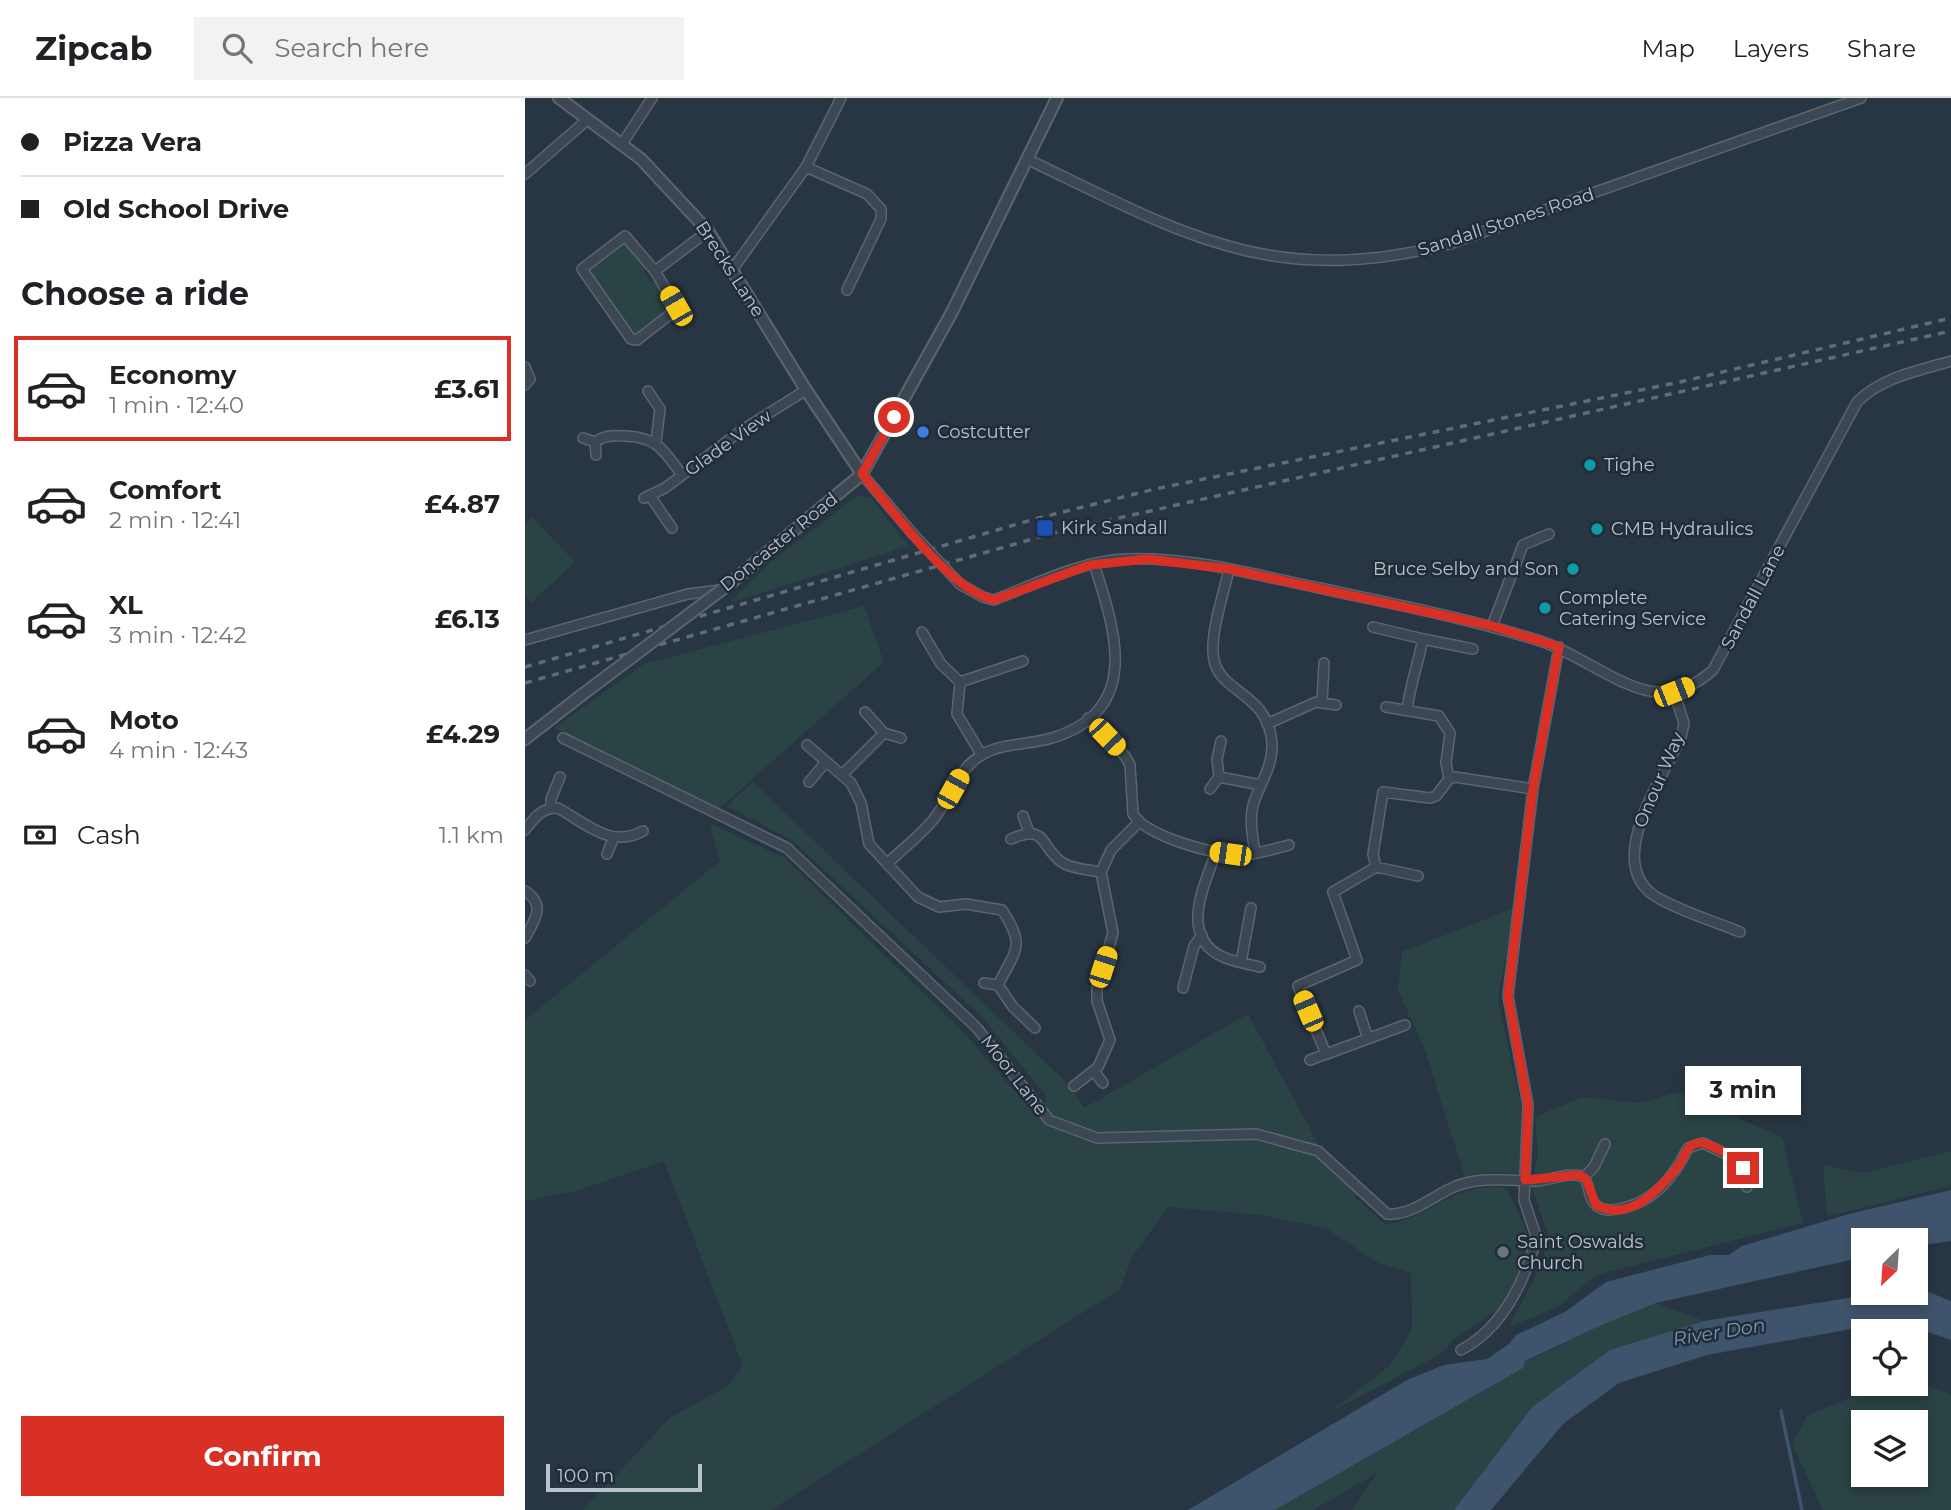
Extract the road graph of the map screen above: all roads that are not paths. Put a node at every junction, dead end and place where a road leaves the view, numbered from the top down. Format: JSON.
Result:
{"nodes":[{"id":1,"x":559,"y":98,"type":"edge"},
{"id":2,"x":652,"y":98,"type":"edge"},
{"id":3,"x":841,"y":98,"type":"edge"},
{"id":4,"x":1057,"y":98,"type":"edge"},
{"id":5,"x":1861,"y":98,"type":"edge"},
{"id":6,"x":587,"y":120,"type":"junction"},
{"id":7,"x":622,"y":144,"type":"junction"},
{"id":8,"x":1029,"y":160,"type":"junction"},
{"id":9,"x":806,"y":167,"type":"junction"},
{"id":10,"x":525,"y":174,"type":"edge"},
{"id":11,"x":708,"y":231,"type":"junction"},
{"id":12,"x":732,"y":270,"type":"junction"},
{"id":13,"x":655,"y":271,"type":"junction"},
{"id":14,"x":847,"y":290,"type":"dead end"},
{"id":15,"x":1951,"y":361,"type":"edge"},
{"id":16,"x":525,"y":367,"type":"edge"},
{"id":17,"x":525,"y":385,"type":"edge"},
{"id":18,"x":806,"y":390,"type":"junction"},
{"id":19,"x":648,"y":391,"type":"dead end"},
{"id":20,"x":583,"y":438,"type":"dead end"},
{"id":21,"x":595,"y":442,"type":"junction"},
{"id":22,"x":656,"y":442,"type":"junction"},
{"id":23,"x":596,"y":455,"type":"dead end"},
{"id":24,"x":862,"y":474,"type":"junction"},
{"id":25,"x":682,"y":475,"type":"junction"},
{"id":26,"x":672,"y":528,"type":"dead end"},
{"id":27,"x":1549,"y":534,"type":"dead end"},
{"id":28,"x":1094,"y":564,"type":"junction"},
{"id":29,"x":1229,"y":569,"type":"junction"},
{"id":30,"x":725,"y":588,"type":"junction"},
{"id":31,"x":1492,"y":626,"type":"junction"},
{"id":32,"x":1373,"y":627,"type":"dead end"},
{"id":33,"x":922,"y":632,"type":"dead end"},
{"id":34,"x":525,"y":639,"type":"edge"},
{"id":35,"x":1423,"y":639,"type":"junction"},
{"id":36,"x":1559,"y":647,"type":"junction"},
{"id":37,"x":1473,"y":649,"type":"dead end"},
{"id":38,"x":1023,"y":662,"type":"dead end"},
{"id":39,"x":1324,"y":663,"type":"dead end"},
{"id":40,"x":960,"y":682,"type":"junction"},
{"id":41,"x":1674,"y":692,"type":"junction"},
{"id":42,"x":1322,"y":702,"type":"junction"},
{"id":43,"x":1336,"y":705,"type":"dead end"},
{"id":44,"x":1386,"y":707,"type":"dead end"},
{"id":45,"x":1407,"y":710,"type":"junction"},
{"id":46,"x":865,"y":712,"type":"dead end"},
{"id":47,"x":1088,"y":718,"type":"junction"},
{"id":48,"x":1267,"y":724,"type":"junction"},
{"id":49,"x":884,"y":733,"type":"junction"},
{"id":50,"x":563,"y":738,"type":"dead end"},
{"id":51,"x":901,"y":738,"type":"dead end"},
{"id":52,"x":525,"y":739,"type":"edge"},
{"id":53,"x":1221,"y":741,"type":"dead end"},
{"id":54,"x":807,"y":745,"type":"dead end"},
{"id":55,"x":981,"y":754,"type":"junction"},
{"id":56,"x":825,"y":763,"type":"junction"},
{"id":57,"x":842,"y":775,"type":"junction"},
{"id":58,"x":560,"y":777,"type":"dead end"},
{"id":59,"x":1219,"y":777,"type":"junction"},
{"id":60,"x":1449,"y":779,"type":"junction"},
{"id":61,"x":809,"y":782,"type":"dead end"},
{"id":62,"x":1261,"y":785,"type":"junction"},
{"id":63,"x":1210,"y":789,"type":"dead end"},
{"id":64,"x":1533,"y":789,"type":"junction"},
{"id":65,"x":551,"y":807,"type":"junction"},
{"id":66,"x":1023,"y":816,"type":"dead end"},
{"id":67,"x":1139,"y":823,"type":"junction"},
{"id":68,"x":525,"y":830,"type":"edge"},
{"id":69,"x":643,"y":831,"type":"dead end"},
{"id":70,"x":1029,"y":832,"type":"junction"},
{"id":71,"x":613,"y":839,"type":"junction"},
{"id":72,"x":1011,"y":839,"type":"dead end"},
{"id":73,"x":1289,"y":845,"type":"dead end"},
{"id":74,"x":1216,"y":852,"type":"junction"},
{"id":75,"x":1255,"y":853,"type":"junction"},
{"id":76,"x":607,"y":854,"type":"dead end"},
{"id":77,"x":887,"y":864,"type":"junction"},
{"id":78,"x":1375,"y":867,"type":"junction"},
{"id":79,"x":1101,"y":872,"type":"junction"},
{"id":80,"x":1418,"y":876,"type":"dead end"},
{"id":81,"x":525,"y":891,"type":"edge"},
{"id":82,"x":1251,"y":908,"type":"dead end"},
{"id":83,"x":1740,"y":932,"type":"dead end"},
{"id":84,"x":1202,"y":936,"type":"junction"},
{"id":85,"x":525,"y":938,"type":"edge"},
{"id":86,"x":1241,"y":962,"type":"junction"},
{"id":87,"x":1260,"y":967,"type":"dead end"},
{"id":88,"x":984,"y":983,"type":"dead end"},
{"id":89,"x":998,"y":985,"type":"junction"},
{"id":90,"x":1183,"y":988,"type":"dead end"},
{"id":91,"x":1359,"y":1012,"type":"dead end"},
{"id":92,"x":1405,"y":1025,"type":"dead end"},
{"id":93,"x":1035,"y":1028,"type":"dead end"},
{"id":94,"x":1368,"y":1039,"type":"junction"},
{"id":95,"x":1326,"y":1054,"type":"junction"},
{"id":96,"x":1310,"y":1060,"type":"dead end"},
{"id":97,"x":1094,"y":1071,"type":"junction"},
{"id":98,"x":1103,"y":1083,"type":"dead end"},
{"id":99,"x":1074,"y":1086,"type":"dead end"},
{"id":100,"x":1605,"y":1144,"type":"dead end"},
{"id":101,"x":1584,"y":1177,"type":"junction"},
{"id":102,"x":1525,"y":1180,"type":"junction"},
{"id":103,"x":1747,"y":1187,"type":"dead end"},
{"id":104,"x":1461,"y":1350,"type":"dead end"}],
"edges":[{"from":1,"to":6,"type":"street","name":"Brecks Lane"},
{"from":2,"to":7,"type":"street"},
{"from":3,"to":9,"type":"street"},
{"from":4,"to":8,"type":"street","name":"Doncaster Road"},
{"from":5,"to":8,"type":"street","name":"Sandall Stones Road"},
{"from":6,"to":7,"type":"street","name":"Brecks Lane"},
{"from":6,"to":10,"type":"street"},
{"from":7,"to":11,"type":"street","name":"Brecks Lane"},
{"from":8,"to":24,"type":"street","name":"Doncaster Road"},
{"from":9,"to":12,"type":"street"},
{"from":9,"to":14,"type":"street"},
{"from":11,"to":12,"type":"street","name":"Brecks Lane"},
{"from":11,"to":13,"type":"street"},
{"from":12,"to":18,"type":"street","name":"Brecks Lane"},
{"from":13,"to":13,"type":"street"},
{"from":15,"to":41,"type":"street","name":"Sandall Lane"},
{"from":16,"to":17,"type":"street"},
{"from":18,"to":24,"type":"street","name":"Brecks Lane"},
{"from":18,"to":25,"type":"street","name":"Glade View"},
{"from":19,"to":22,"type":"street"},
{"from":20,"to":21,"type":"street"},
{"from":21,"to":22,"type":"street"},
{"from":21,"to":23,"type":"street"},
{"from":22,"to":25,"type":"street"},
{"from":24,"to":28,"type":"street","bridge":true},
{"from":24,"to":30,"type":"street","name":"Doncaster Road"},
{"from":25,"to":26,"type":"street","name":"Glade View"},
{"from":27,"to":31,"type":"street"},
{"from":28,"to":29,"type":"street"},
{"from":28,"to":47,"type":"street"},
{"from":29,"to":31,"type":"street"},
{"from":29,"to":48,"type":"street"},
{"from":30,"to":34,"type":"street"},
{"from":30,"to":52,"type":"street","name":"Doncaster Road","bridge":true},
{"from":31,"to":36,"type":"street"},
{"from":32,"to":35,"type":"street"},
{"from":33,"to":40,"type":"street"},
{"from":35,"to":37,"type":"street"},
{"from":35,"to":45,"type":"street"},
{"from":36,"to":41,"type":"street"},
{"from":36,"to":64,"type":"street"},
{"from":38,"to":40,"type":"street"},
{"from":39,"to":42,"type":"street"},
{"from":40,"to":55,"type":"street"},
{"from":41,"to":83,"type":"street","name":"Onour Way"},
{"from":42,"to":43,"type":"street"},
{"from":42,"to":48,"type":"street"},
{"from":44,"to":45,"type":"street"},
{"from":45,"to":60,"type":"street"},
{"from":46,"to":49,"type":"street"},
{"from":47,"to":55,"type":"street"},
{"from":47,"to":67,"type":"street"},
{"from":48,"to":62,"type":"street"},
{"from":49,"to":51,"type":"street"},
{"from":49,"to":57,"type":"street"},
{"from":50,"to":102,"type":"street","name":"Moor Lane"},
{"from":53,"to":59,"type":"street"},
{"from":54,"to":56,"type":"street"},
{"from":55,"to":77,"type":"street"},
{"from":56,"to":57,"type":"street"},
{"from":56,"to":61,"type":"street"},
{"from":57,"to":77,"type":"street"},
{"from":58,"to":65,"type":"street"},
{"from":59,"to":62,"type":"street"},
{"from":59,"to":63,"type":"street"},
{"from":60,"to":64,"type":"street"},
{"from":60,"to":78,"type":"street"},
{"from":62,"to":75,"type":"street"},
{"from":64,"to":102,"type":"street"},
{"from":65,"to":68,"type":"street"},
{"from":65,"to":71,"type":"street"},
{"from":66,"to":70,"type":"street"},
{"from":67,"to":74,"type":"street"},
{"from":67,"to":79,"type":"street"},
{"from":69,"to":71,"type":"street"},
{"from":70,"to":72,"type":"street"},
{"from":70,"to":79,"type":"street"},
{"from":71,"to":76,"type":"street"},
{"from":73,"to":75,"type":"street"},
{"from":74,"to":75,"type":"street"},
{"from":74,"to":84,"type":"street"},
{"from":77,"to":89,"type":"street"},
{"from":78,"to":80,"type":"street"},
{"from":78,"to":95,"type":"street"},
{"from":79,"to":97,"type":"street"},
{"from":81,"to":85,"type":"street"},
{"from":82,"to":86,"type":"street"},
{"from":84,"to":86,"type":"street"},
{"from":84,"to":90,"type":"street"},
{"from":86,"to":87,"type":"street"},
{"from":88,"to":89,"type":"street"},
{"from":89,"to":93,"type":"street"},
{"from":91,"to":94,"type":"street"},
{"from":92,"to":94,"type":"street"},
{"from":94,"to":95,"type":"street"},
{"from":95,"to":96,"type":"street"},
{"from":97,"to":98,"type":"street"},
{"from":97,"to":99,"type":"street"},
{"from":100,"to":101,"type":"street"},
{"from":101,"to":102,"type":"street"},
{"from":101,"to":103,"type":"street"},
{"from":102,"to":104,"type":"street"}]}
